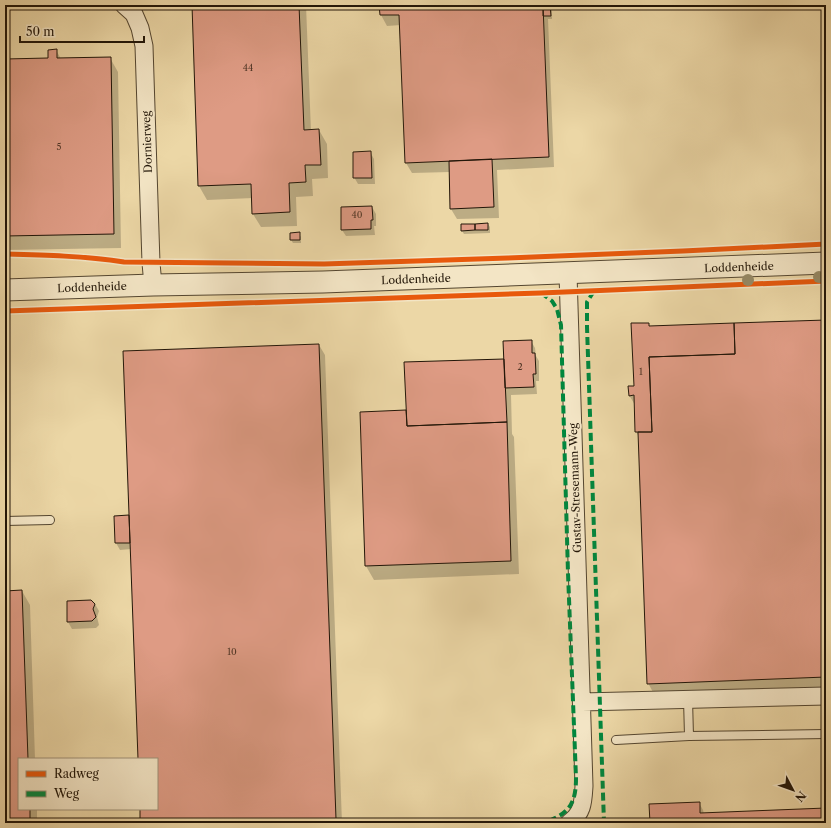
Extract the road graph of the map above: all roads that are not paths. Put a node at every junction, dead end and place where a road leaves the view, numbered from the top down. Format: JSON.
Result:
{"nodes":[{"id":1,"x":124,"y":5,"type":"edge"},
{"id":2,"x":826,"y":263,"type":"edge"},
{"id":3,"x":568,"y":274,"type":"junction"},
{"id":4,"x":153,"y":285,"type":"junction"},
{"id":5,"x":5,"y":290,"type":"edge"},
{"id":6,"x":50,"y":520,"type":"dead end"},
{"id":7,"x":5,"y":521,"type":"edge"},
{"id":8,"x":826,"y":696,"type":"edge"},
{"id":9,"x":688,"y":699,"type":"junction"},
{"id":10,"x":582,"y":702,"type":"junction"},
{"id":11,"x":826,"y":734,"type":"edge"},
{"id":12,"x":689,"y":736,"type":"junction"},
{"id":13,"x":616,"y":740,"type":"dead end"},
{"id":14,"x":569,"y":823,"type":"edge"}],
"edges":[{"from":1,"to":4,"type":"street","name":"Dornierweg"},
{"from":2,"to":3,"type":"street","name":"Loddenheide"},
{"from":3,"to":4,"type":"street","name":"Loddenheide"},
{"from":3,"to":10,"type":"street","name":"Gustav-Stresemann-Weg"},
{"from":4,"to":5,"type":"street","name":"Loddenheide"},
{"from":6,"to":7,"type":"lane"},
{"from":8,"to":9,"type":"street"},
{"from":9,"to":10,"type":"street"},
{"from":9,"to":12,"type":"lane"},
{"from":10,"to":14,"type":"street","name":"Gustav-Stresemann-Weg"},
{"from":11,"to":12,"type":"lane"},
{"from":12,"to":13,"type":"lane"}]}
